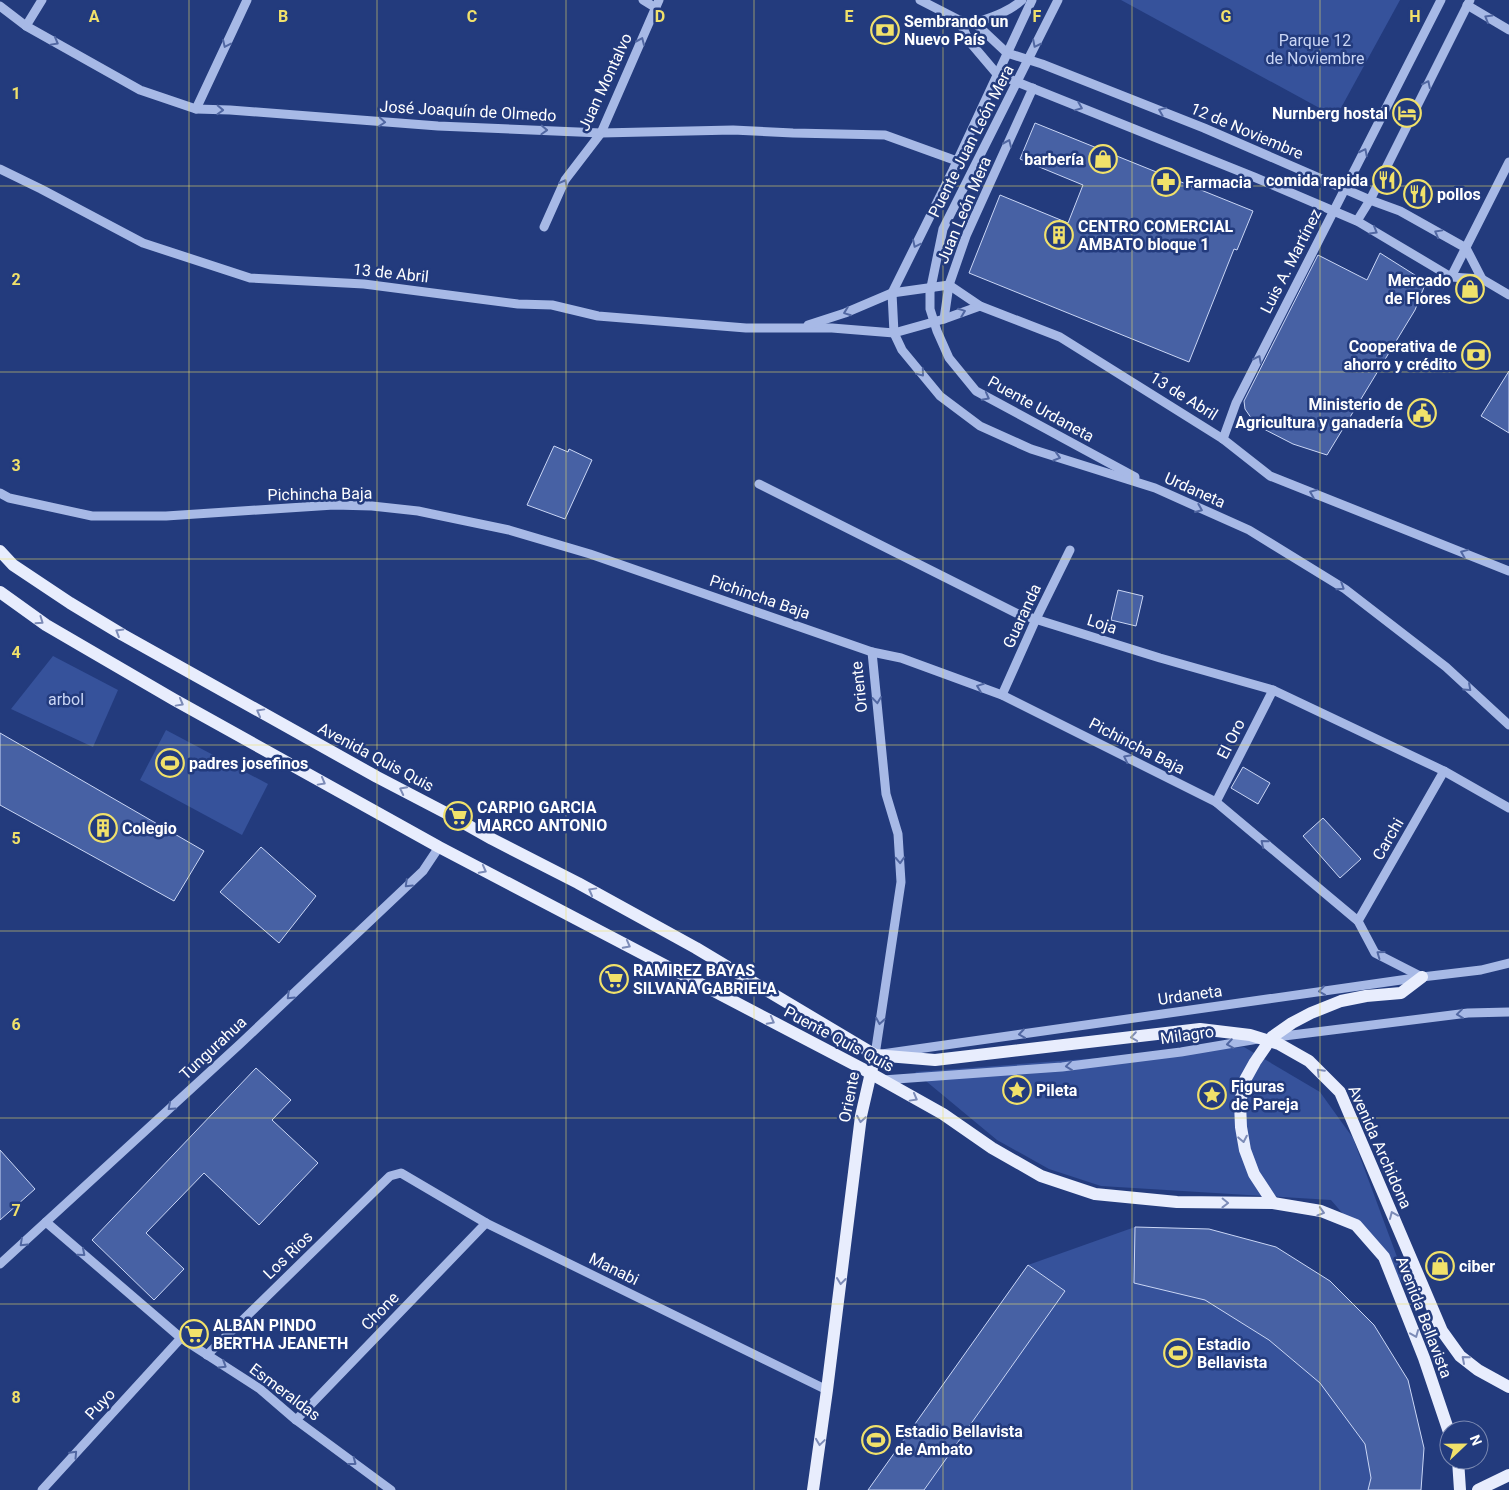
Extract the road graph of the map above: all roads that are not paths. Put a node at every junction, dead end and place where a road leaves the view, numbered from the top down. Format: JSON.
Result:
{"nodes":[{"id":1,"x":42,"y":0,"type":"edge"},
{"id":2,"x":247,"y":0,"type":"edge"},
{"id":3,"x":643,"y":0,"type":"edge"},
{"id":4,"x":920,"y":0,"type":"edge"},
{"id":5,"x":1022,"y":0,"type":"edge"},
{"id":6,"x":1032,"y":0,"type":"edge"},
{"id":7,"x":1058,"y":0,"type":"edge"},
{"id":8,"x":1441,"y":0,"type":"edge"},
{"id":9,"x":1468,"y":2,"type":"edge"},
{"id":10,"x":657,"y":4,"type":"edge"},
{"id":11,"x":0,"y":6,"type":"edge"},
{"id":12,"x":959,"y":20,"type":"junction"},
{"id":13,"x":975,"y":23,"type":"junction"},
{"id":14,"x":26,"y":26,"type":"junction"},
{"id":15,"x":1509,"y":30,"type":"edge"},
{"id":16,"x":1007,"y":53,"type":"junction"},
{"id":17,"x":997,"y":74,"type":"junction"},
{"id":18,"x":1034,"y":88,"type":"junction"},
{"id":19,"x":196,"y":110,"type":"junction"},
{"id":20,"x":601,"y":133,"type":"junction"},
{"id":21,"x":957,"y":161,"type":"junction"},
{"id":22,"x":1509,"y":162,"type":"edge"},
{"id":23,"x":0,"y":169,"type":"edge"},
{"id":24,"x":1370,"y":200,"type":"junction"},
{"id":25,"x":1357,"y":221,"type":"junction"},
{"id":26,"x":544,"y":227,"type":"dead end"},
{"id":27,"x":1466,"y":248,"type":"junction"},
{"id":28,"x":1451,"y":277,"type":"junction"},
{"id":29,"x":1482,"y":279,"type":"junction"},
{"id":30,"x":949,"y":286,"type":"junction"},
{"id":31,"x":892,"y":293,"type":"junction"},
{"id":32,"x":1509,"y":295,"type":"edge"},
{"id":33,"x":980,"y":306,"type":"junction"},
{"id":34,"x":944,"y":319,"type":"junction"},
{"id":35,"x":801,"y":328,"type":"junction"},
{"id":36,"x":937,"y":331,"type":"joint"},
{"id":37,"x":894,"y":333,"type":"junction"},
{"id":38,"x":1223,"y":438,"type":"junction"},
{"id":39,"x":759,"y":484,"type":"dead end"},
{"id":40,"x":1155,"y":488,"type":"junction"},
{"id":41,"x":0,"y":492,"type":"edge"},
{"id":42,"x":1070,"y":550,"type":"dead end"},
{"id":43,"x":0,"y":551,"type":"edge"},
{"id":44,"x":1509,"y":571,"type":"edge"},
{"id":45,"x":0,"y":592,"type":"edge"},
{"id":46,"x":1036,"y":619,"type":"junction"},
{"id":47,"x":872,"y":652,"type":"junction"},
{"id":48,"x":1273,"y":690,"type":"junction"},
{"id":49,"x":1002,"y":696,"type":"junction"},
{"id":50,"x":1509,"y":725,"type":"edge"},
{"id":51,"x":1444,"y":771,"type":"junction"},
{"id":52,"x":1216,"y":802,"type":"junction"},
{"id":53,"x":1509,"y":808,"type":"edge"},
{"id":54,"x":440,"y":847,"type":"junction"},
{"id":55,"x":1358,"y":921,"type":"junction"},
{"id":56,"x":1509,"y":963,"type":"edge"},
{"id":57,"x":1422,"y":977,"type":"junction"},
{"id":58,"x":1509,"y":1012,"type":"edge"},
{"id":59,"x":1272,"y":1037,"type":"junction"},
{"id":60,"x":875,"y":1055,"type":"junction"},
{"id":61,"x":868,"y":1082,"type":"junction"},
{"id":62,"x":390,"y":1176,"type":"joint"},
{"id":63,"x":1177,"y":1202,"type":"joint"},
{"id":64,"x":1273,"y":1204,"type":"junction"},
{"id":65,"x":46,"y":1222,"type":"junction"},
{"id":66,"x":486,"y":1223,"type":"junction"},
{"id":67,"x":0,"y":1264,"type":"edge"},
{"id":68,"x":181,"y":1338,"type":"junction"},
{"id":69,"x":207,"y":1355,"type":"junction"},
{"id":70,"x":1509,"y":1387,"type":"edge"},
{"id":71,"x":827,"y":1390,"type":"junction"},
{"id":72,"x":296,"y":1420,"type":"junction"},
{"id":73,"x":1445,"y":1420,"type":"edge"},
{"id":74,"x":1459,"y":1470,"type":"edge"},
{"id":75,"x":1509,"y":1475,"type":"edge"},
{"id":76,"x":42,"y":1490,"type":"edge"},
{"id":77,"x":391,"y":1490,"type":"edge"},
{"id":78,"x":813,"y":1490,"type":"edge"},
{"id":79,"x":1460,"y":1490,"type":"edge"},
{"id":80,"x":1478,"y":1490,"type":"edge"}],
"edges":[{"from":1,"to":14,"type":"street"},
{"from":2,"to":19,"type":"street","one_way":true},
{"from":3,"to":10,"type":"street"},
{"from":4,"to":12,"type":"street"},
{"from":5,"to":13,"type":"street"},
{"from":6,"to":16,"type":"street","name":"Juan León Mera"},
{"from":7,"to":36,"type":"street","name":"Puente Juan León Mera","one_way":true},
{"from":38,"to":8,"type":"street","name":"Luis A. Martínez","one_way":true},
{"from":15,"to":9,"type":"street","one_way":true},
{"from":24,"to":9,"type":"street","one_way":true},
{"from":20,"to":10,"type":"street","name":"Juan Montalvo","one_way":true},
{"from":11,"to":14,"type":"street","name":"José Joaquín de Olmedo"},
{"from":12,"to":13,"type":"street"},
{"from":12,"to":17,"type":"street"},
{"from":13,"to":16,"type":"street"},
{"from":14,"to":19,"type":"street","name":"José Joaquín de Olmedo","one_way":true},
{"from":16,"to":17,"type":"street","name":"Juan León Mera"},
{"from":24,"to":16,"type":"street","name":"12 de Noviembre","one_way":true},
{"from":17,"to":18,"type":"street"},
{"from":17,"to":21,"type":"street","name":"Juan León Mera"},
{"from":18,"to":25,"type":"street","one_way":true},
{"from":30,"to":18,"type":"street","name":"Juan León Mera","one_way":true},
{"from":19,"to":20,"type":"street","name":"José Joaquín de Olmedo","one_way":true},
{"from":20,"to":21,"type":"street","name":"José Joaquín de Olmedo"},
{"from":26,"to":20,"type":"street","name":"Juan Montalvo","one_way":true},
{"from":21,"to":31,"type":"street","name":"Juan León Mera","one_way":true},
{"from":22,"to":27,"type":"street"},
{"from":23,"to":35,"type":"street","name":"13 de Abril"},
{"from":24,"to":25,"type":"street"},
{"from":27,"to":24,"type":"street","name":"12 de Noviembre","one_way":true},
{"from":25,"to":28,"type":"street","one_way":true},
{"from":27,"to":28,"type":"street"},
{"from":27,"to":29,"type":"street"},
{"from":28,"to":29,"type":"street"},
{"from":29,"to":32,"type":"street"},
{"from":30,"to":31,"type":"street","name":"13 de Abril"},
{"from":30,"to":33,"type":"street","name":"13 de Abril"},
{"from":30,"to":34,"type":"street","name":"Juan León Mera"},
{"from":31,"to":35,"type":"street","name":"13 de Abril","one_way":true},
{"from":31,"to":37,"type":"street","name":"Urdaneta"},
{"from":34,"to":33,"type":"street","name":"13 de Abril","one_way":true},
{"from":33,"to":38,"type":"street","name":"13 de Abril"},
{"from":34,"to":37,"type":"street","name":"13 de Abril"},
{"from":35,"to":37,"type":"street","name":"13 de Abril"},
{"from":36,"to":40,"type":"street","name":"Puente Urdaneta","one_way":true},
{"from":37,"to":40,"type":"street","name":"Urdaneta","one_way":true},
{"from":44,"to":38,"type":"street","name":"13 de Abril","one_way":true},
{"from":39,"to":46,"type":"street","name":"Loja"},
{"from":40,"to":50,"type":"street","name":"Urdaneta","one_way":true},
{"from":41,"to":47,"type":"street","name":"Pichincha Baja"},
{"from":42,"to":46,"type":"street","name":"Guaranda"},
{"from":60,"to":43,"type":"main road","name":"Avenida Quis Quis","one_way":true},
{"from":45,"to":54,"type":"main road","one_way":true},
{"from":46,"to":48,"type":"street","name":"Loja"},
{"from":46,"to":49,"type":"street","name":"Guaranda"},
{"from":49,"to":47,"type":"street","name":"Pichincha Baja","one_way":true},
{"from":47,"to":60,"type":"street","name":"Oriente","one_way":true},
{"from":48,"to":51,"type":"street","name":"Loja"},
{"from":48,"to":52,"type":"street","name":"El Oro"},
{"from":52,"to":49,"type":"street","name":"Pichincha Baja","one_way":true},
{"from":51,"to":53,"type":"street","name":"Loja"},
{"from":51,"to":55,"type":"street","name":"Carchi"},
{"from":55,"to":52,"type":"street","name":"Pichincha Baja","one_way":true},
{"from":54,"to":63,"type":"main road","name":"Puente Quis Quis","one_way":true},
{"from":54,"to":65,"type":"street","name":"Tungurahua","one_way":true},
{"from":57,"to":55,"type":"street","name":"Pichincha Baja","one_way":true},
{"from":56,"to":57,"type":"street","name":"Urdaneta"},
{"from":57,"to":59,"type":"main road"},
{"from":57,"to":60,"type":"street","name":"Urdaneta","one_way":true},
{"from":58,"to":59,"type":"street","name":"Milagro","one_way":true},
{"from":59,"to":61,"type":"street","name":"Milagro","one_way":true},
{"from":59,"to":64,"type":"main road","one_way":true},
{"from":60,"to":61,"type":"main road","name":"Oriente"},
{"from":70,"to":60,"type":"main road","name":"Avenida Archidona","one_way":true},
{"from":61,"to":71,"type":"main road","name":"Oriente","one_way":true},
{"from":62,"to":66,"type":"street","name":"Manabi"},
{"from":62,"to":69,"type":"street","name":"Los Rios"},
{"from":63,"to":64,"type":"main road","name":"Avenida Bellavista","one_way":true},
{"from":64,"to":73,"type":"main road","name":"Avenida Bellavista","one_way":true},
{"from":65,"to":67,"type":"street","name":"Tungurahua","one_way":true},
{"from":65,"to":68,"type":"street","name":"Esmeraldas","one_way":true},
{"from":66,"to":71,"type":"street","name":"Manabi"},
{"from":66,"to":72,"type":"street","name":"Chone"},
{"from":68,"to":69,"type":"street","name":"Esmeraldas"},
{"from":76,"to":68,"type":"street","name":"Puyo","one_way":true},
{"from":69,"to":72,"type":"street","name":"Esmeraldas","one_way":true},
{"from":71,"to":78,"type":"main road","name":"Oriente","one_way":true},
{"from":72,"to":77,"type":"street","name":"Esmeraldas","one_way":true},
{"from":74,"to":79,"type":"main road"},
{"from":75,"to":80,"type":"main road"}]}
